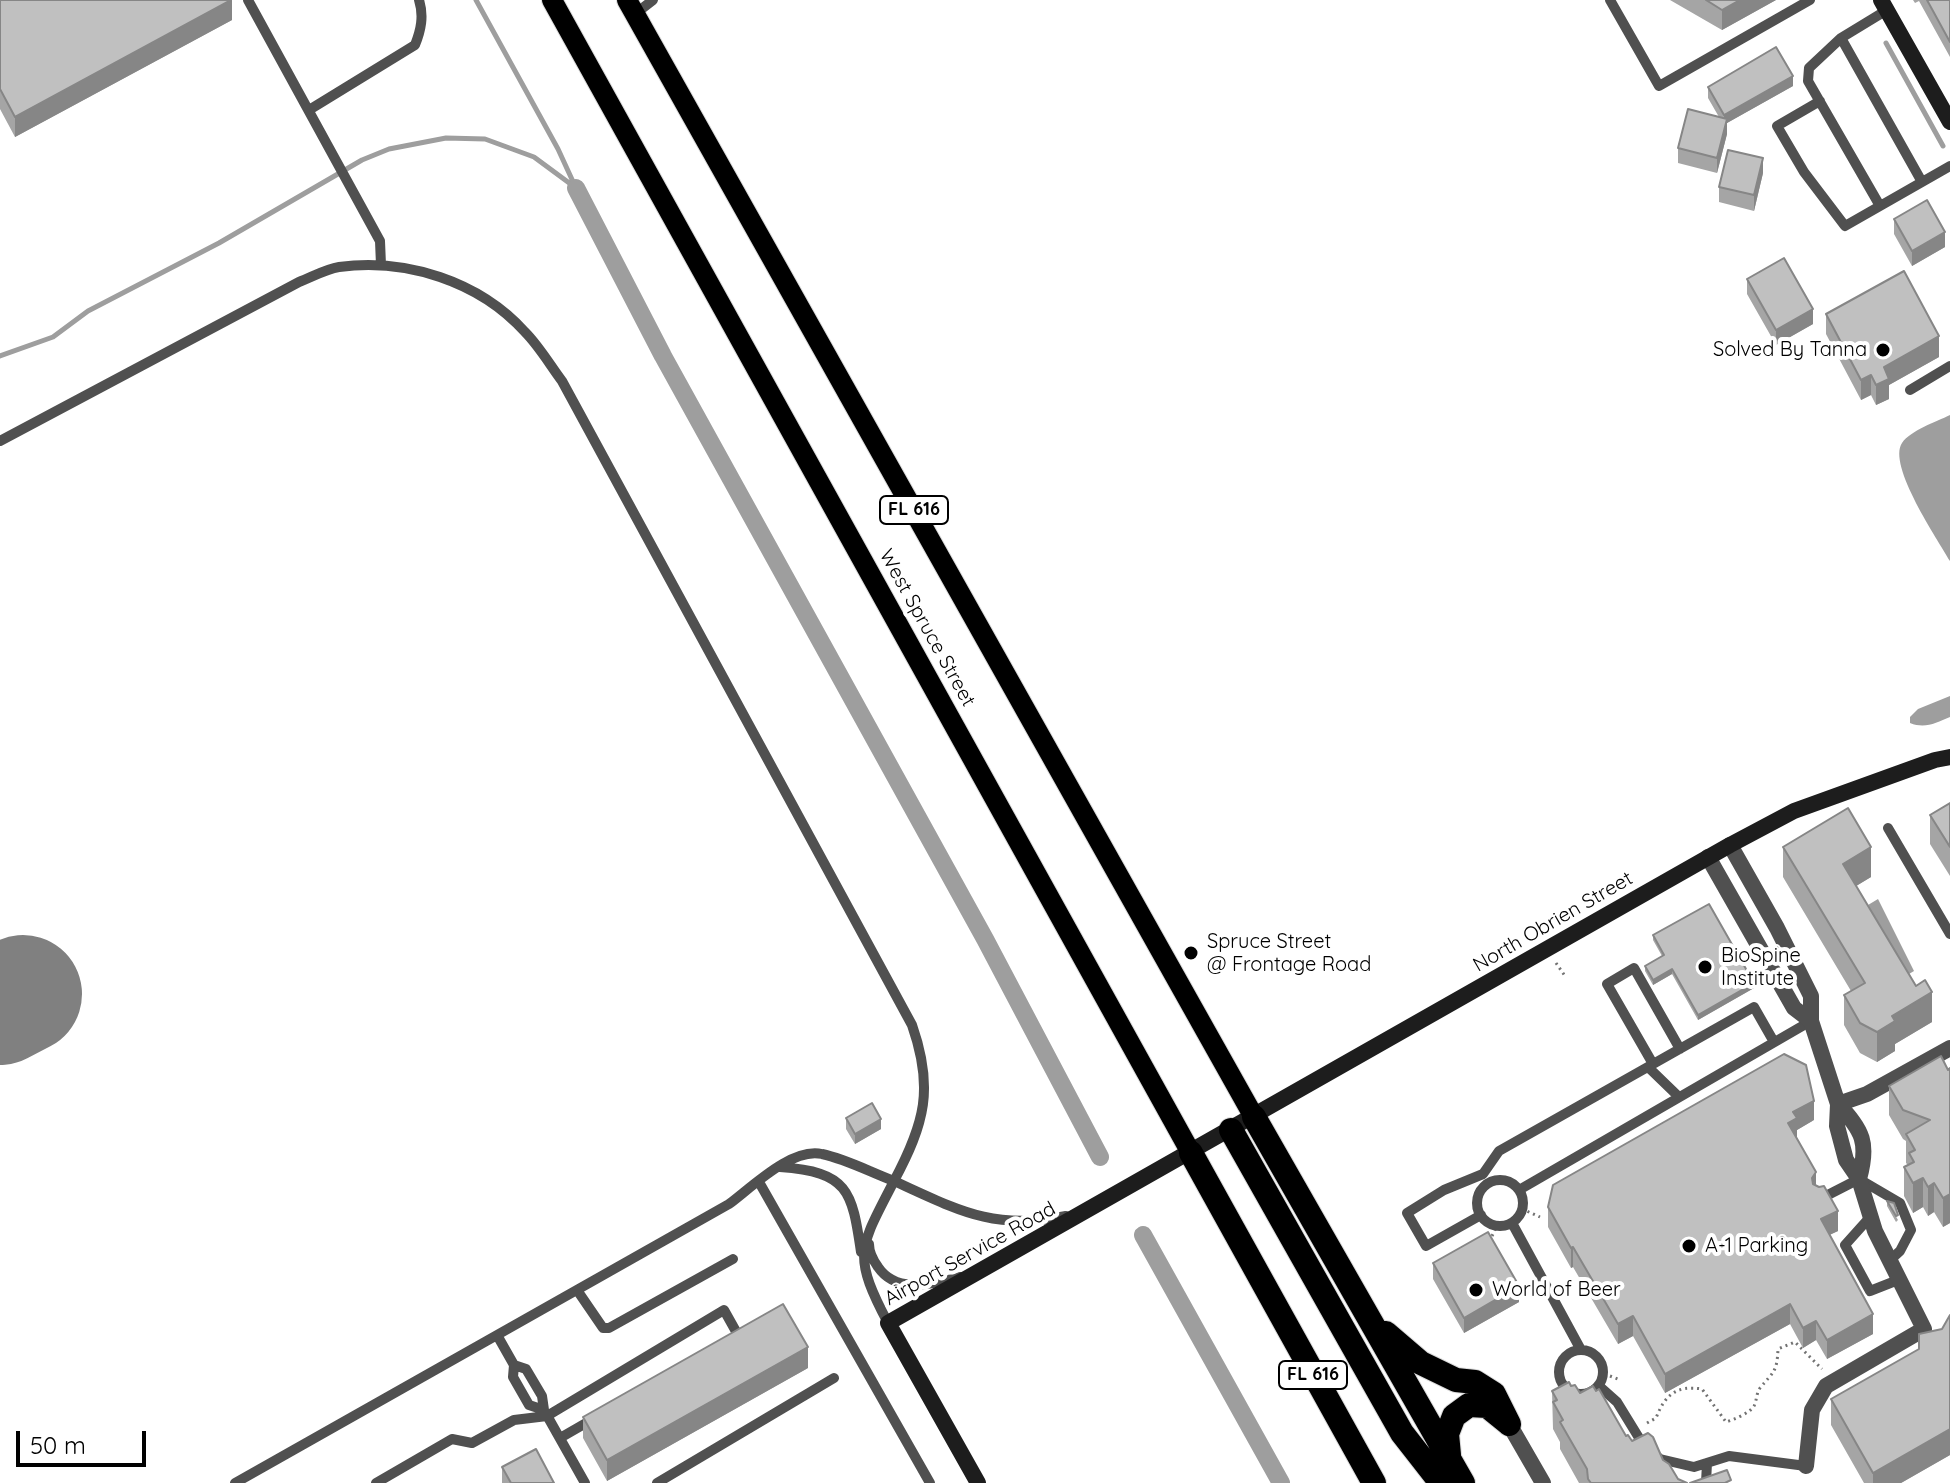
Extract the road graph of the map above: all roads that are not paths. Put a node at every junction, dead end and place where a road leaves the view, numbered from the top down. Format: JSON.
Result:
{"nodes":[{"id":1,"x":248,"y":0,"type":"edge"},
{"id":2,"x":419,"y":0,"type":"edge"},
{"id":3,"x":552,"y":0,"type":"edge"},
{"id":4,"x":653,"y":0,"type":"edge"},
{"id":5,"x":1610,"y":0,"type":"edge"},
{"id":6,"x":1810,"y":0,"type":"edge"},
{"id":7,"x":1884,"y":5,"type":"edge"},
{"id":8,"x":631,"y":7,"type":"edge"},
{"id":9,"x":1841,"y":38,"type":"junction"},
{"id":10,"x":1820,"y":101,"type":"junction"},
{"id":11,"x":309,"y":110,"type":"junction"},
{"id":12,"x":1950,"y":122,"type":"edge"},
{"id":13,"x":1950,"y":166,"type":"edge"},
{"id":14,"x":1922,"y":182,"type":"junction"},
{"id":15,"x":1880,"y":206,"type":"junction"},
{"id":16,"x":381,"y":265,"type":"junction"},
{"id":17,"x":1950,"y":366,"type":"edge"},
{"id":18,"x":1910,"y":390,"type":"dead end"},
{"id":19,"x":0,"y":441,"type":"edge"},
{"id":20,"x":1950,"y":757,"type":"edge"},
{"id":21,"x":1888,"y":828,"type":"dead end"},
{"id":22,"x":1730,"y":845,"type":"junction"},
{"id":23,"x":1708,"y":857,"type":"junction"},
{"id":24,"x":1950,"y":934,"type":"edge"},
{"id":25,"x":1811,"y":1021,"type":"junction"},
{"id":26,"x":1774,"y":1042,"type":"junction"},
{"id":27,"x":1950,"y":1048,"type":"edge"},
{"id":28,"x":1680,"y":1049,"type":"junction"},
{"id":29,"x":1650,"y":1066,"type":"junction"},
{"id":30,"x":1679,"y":1097,"type":"junction"},
{"id":31,"x":1838,"y":1104,"type":"junction"},
{"id":32,"x":1254,"y":1117,"type":"junction"},
{"id":33,"x":1231,"y":1130,"type":"junction"},
{"id":34,"x":1191,"y":1153,"type":"junction"},
{"id":35,"x":778,"y":1167,"type":"junction"},
{"id":36,"x":1486,"y":1179,"type":"junction"},
{"id":37,"x":1859,"y":1179,"type":"junction"},
{"id":38,"x":894,"y":1181,"type":"junction"},
{"id":39,"x":759,"y":1182,"type":"junction"},
{"id":40,"x":1519,"y":1190,"type":"junction"},
{"id":41,"x":1820,"y":1199,"type":"edge"},
{"id":42,"x":1084,"y":1213,"type":"junction"},
{"id":43,"x":1481,"y":1215,"type":"junction"},
{"id":44,"x":1871,"y":1216,"type":"junction"},
{"id":45,"x":1512,"y":1223,"type":"junction"},
{"id":46,"x":870,"y":1228,"type":"junction"},
{"id":47,"x":733,"y":1259,"type":"dead end"},
{"id":48,"x":1889,"y":1261,"type":"junction"},
{"id":49,"x":865,"y":1272,"type":"junction"},
{"id":50,"x":975,"y":1273,"type":"junction"},
{"id":51,"x":1898,"y":1280,"type":"junction"},
{"id":52,"x":577,"y":1290,"type":"junction"},
{"id":53,"x":1372,"y":1321,"type":"junction"},
{"id":54,"x":888,"y":1323,"type":"junction"},
{"id":55,"x":497,"y":1335,"type":"junction"},
{"id":56,"x":724,"y":1343,"type":"edge"},
{"id":57,"x":1581,"y":1350,"type":"junction"},
{"id":58,"x":834,"y":1378,"type":"dead end"},
{"id":59,"x":1599,"y":1386,"type":"junction"},
{"id":60,"x":546,"y":1413,"type":"junction"},
{"id":61,"x":601,"y":1415,"type":"edge"},
{"id":62,"x":1509,"y":1424,"type":"junction"},
{"id":63,"x":560,"y":1438,"type":"junction"},
{"id":64,"x":1449,"y":1457,"type":"junction"},
{"id":65,"x":1707,"y":1463,"type":"junction"},
{"id":66,"x":1806,"y":1466,"type":"joint"},
{"id":67,"x":235,"y":1483,"type":"edge"},
{"id":68,"x":376,"y":1483,"type":"edge"},
{"id":69,"x":585,"y":1483,"type":"edge"},
{"id":70,"x":657,"y":1483,"type":"edge"},
{"id":71,"x":930,"y":1483,"type":"edge"},
{"id":72,"x":978,"y":1483,"type":"edge"},
{"id":73,"x":1374,"y":1483,"type":"edge"},
{"id":74,"x":1441,"y":1483,"type":"edge"},
{"id":75,"x":1463,"y":1483,"type":"edge"},
{"id":76,"x":1543,"y":1483,"type":"edge"},
{"id":77,"x":1706,"y":1483,"type":"edge"}],
"edges":[{"from":1,"to":11,"type":"lane"},
{"from":2,"to":11,"type":"lane"},
{"from":3,"to":34,"type":"main road","name":"West Spruce Street","number":"FL 616"},
{"from":4,"to":8,"type":"lane"},
{"from":5,"to":6,"type":"lane"},
{"from":7,"to":9,"type":"lane"},
{"from":7,"to":12,"type":"street"},
{"from":8,"to":32,"type":"main road","number":"FL 616"},
{"from":9,"to":10,"type":"lane"},
{"from":9,"to":14,"type":"lane"},
{"from":10,"to":15,"type":"lane"},
{"from":10,"to":15,"type":"lane"},
{"from":11,"to":16,"type":"lane"},
{"from":13,"to":14,"type":"lane"},
{"from":14,"to":15,"type":"lane"},
{"from":16,"to":19,"type":"lane"},
{"from":16,"to":38,"type":"lane"},
{"from":17,"to":18,"type":"lane"},
{"from":20,"to":22,"type":"street","name":"North Obrien Street"},
{"from":21,"to":24,"type":"lane"},
{"from":22,"to":23,"type":"street","name":"North Obrien Street"},
{"from":22,"to":25,"type":"street"},
{"from":23,"to":25,"type":"street"},
{"from":23,"to":32,"type":"street","name":"North Obrien Street"},
{"from":25,"to":26,"type":"lane"},
{"from":25,"to":31,"type":"street"},
{"from":26,"to":28,"type":"lane"},
{"from":26,"to":30,"type":"lane"},
{"from":27,"to":31,"type":"street"},
{"from":28,"to":29,"type":"lane"},
{"from":28,"to":29,"type":"lane"},
{"from":29,"to":30,"type":"lane"},
{"from":29,"to":36,"type":"lane"},
{"from":30,"to":40,"type":"lane"},
{"from":31,"to":37,"type":"street"},
{"from":32,"to":33,"type":"street","name":"North Obrien Street"},
{"from":32,"to":53,"type":"highway","number":"FL 616"},
{"from":33,"to":34,"type":"street","name":"North Obrien Street"},
{"from":33,"to":74,"type":"highway"},
{"from":34,"to":42,"type":"street","name":"Airport Service Road"},
{"from":34,"to":73,"type":"highway","number":"FL 616"},
{"from":35,"to":38,"type":"lane"},
{"from":35,"to":39,"type":"lane"},
{"from":35,"to":49,"type":"lane"},
{"from":36,"to":40,"type":"lane"},
{"from":36,"to":43,"type":"lane"},
{"from":36,"to":43,"type":"lane"},
{"from":37,"to":41,"type":"lane"},
{"from":37,"to":44,"type":"street"},
{"from":37,"to":48,"type":"lane"},
{"from":38,"to":42,"type":"lane"},
{"from":38,"to":46,"type":"lane"},
{"from":39,"to":52,"type":"lane"},
{"from":39,"to":71,"type":"lane"},
{"from":40,"to":45,"type":"lane"},
{"from":42,"to":50,"type":"street","name":"Airport Service Road"},
{"from":43,"to":45,"type":"lane"},
{"from":44,"to":48,"type":"street"},
{"from":44,"to":51,"type":"lane"},
{"from":45,"to":57,"type":"lane"},
{"from":46,"to":49,"type":"lane"},
{"from":46,"to":50,"type":"lane"},
{"from":47,"to":52,"type":"lane"},
{"from":48,"to":51,"type":"street"},
{"from":49,"to":54,"type":"lane"},
{"from":50,"to":54,"type":"street","name":"Airport Service Road"},
{"from":51,"to":66,"type":"street"},
{"from":52,"to":55,"type":"lane"},
{"from":53,"to":62,"type":"highway"},
{"from":53,"to":64,"type":"highway","number":"FL 616"},
{"from":54,"to":72,"type":"street","name":"Airport Service Road"},
{"from":55,"to":60,"type":"lane"},
{"from":55,"to":67,"type":"lane"},
{"from":56,"to":60,"type":"lane"},
{"from":57,"to":59,"type":"lane"},
{"from":57,"to":59,"type":"lane"},
{"from":58,"to":70,"type":"lane"},
{"from":59,"to":65,"type":"lane"},
{"from":60,"to":63,"type":"lane"},
{"from":60,"to":68,"type":"lane"},
{"from":61,"to":63,"type":"lane"},
{"from":62,"to":64,"type":"highway"},
{"from":62,"to":76,"type":"street"},
{"from":63,"to":69,"type":"lane"},
{"from":64,"to":75,"type":"highway","number":"FL 616"},
{"from":65,"to":66,"type":"lane"},
{"from":65,"to":77,"type":"lane"}]}
